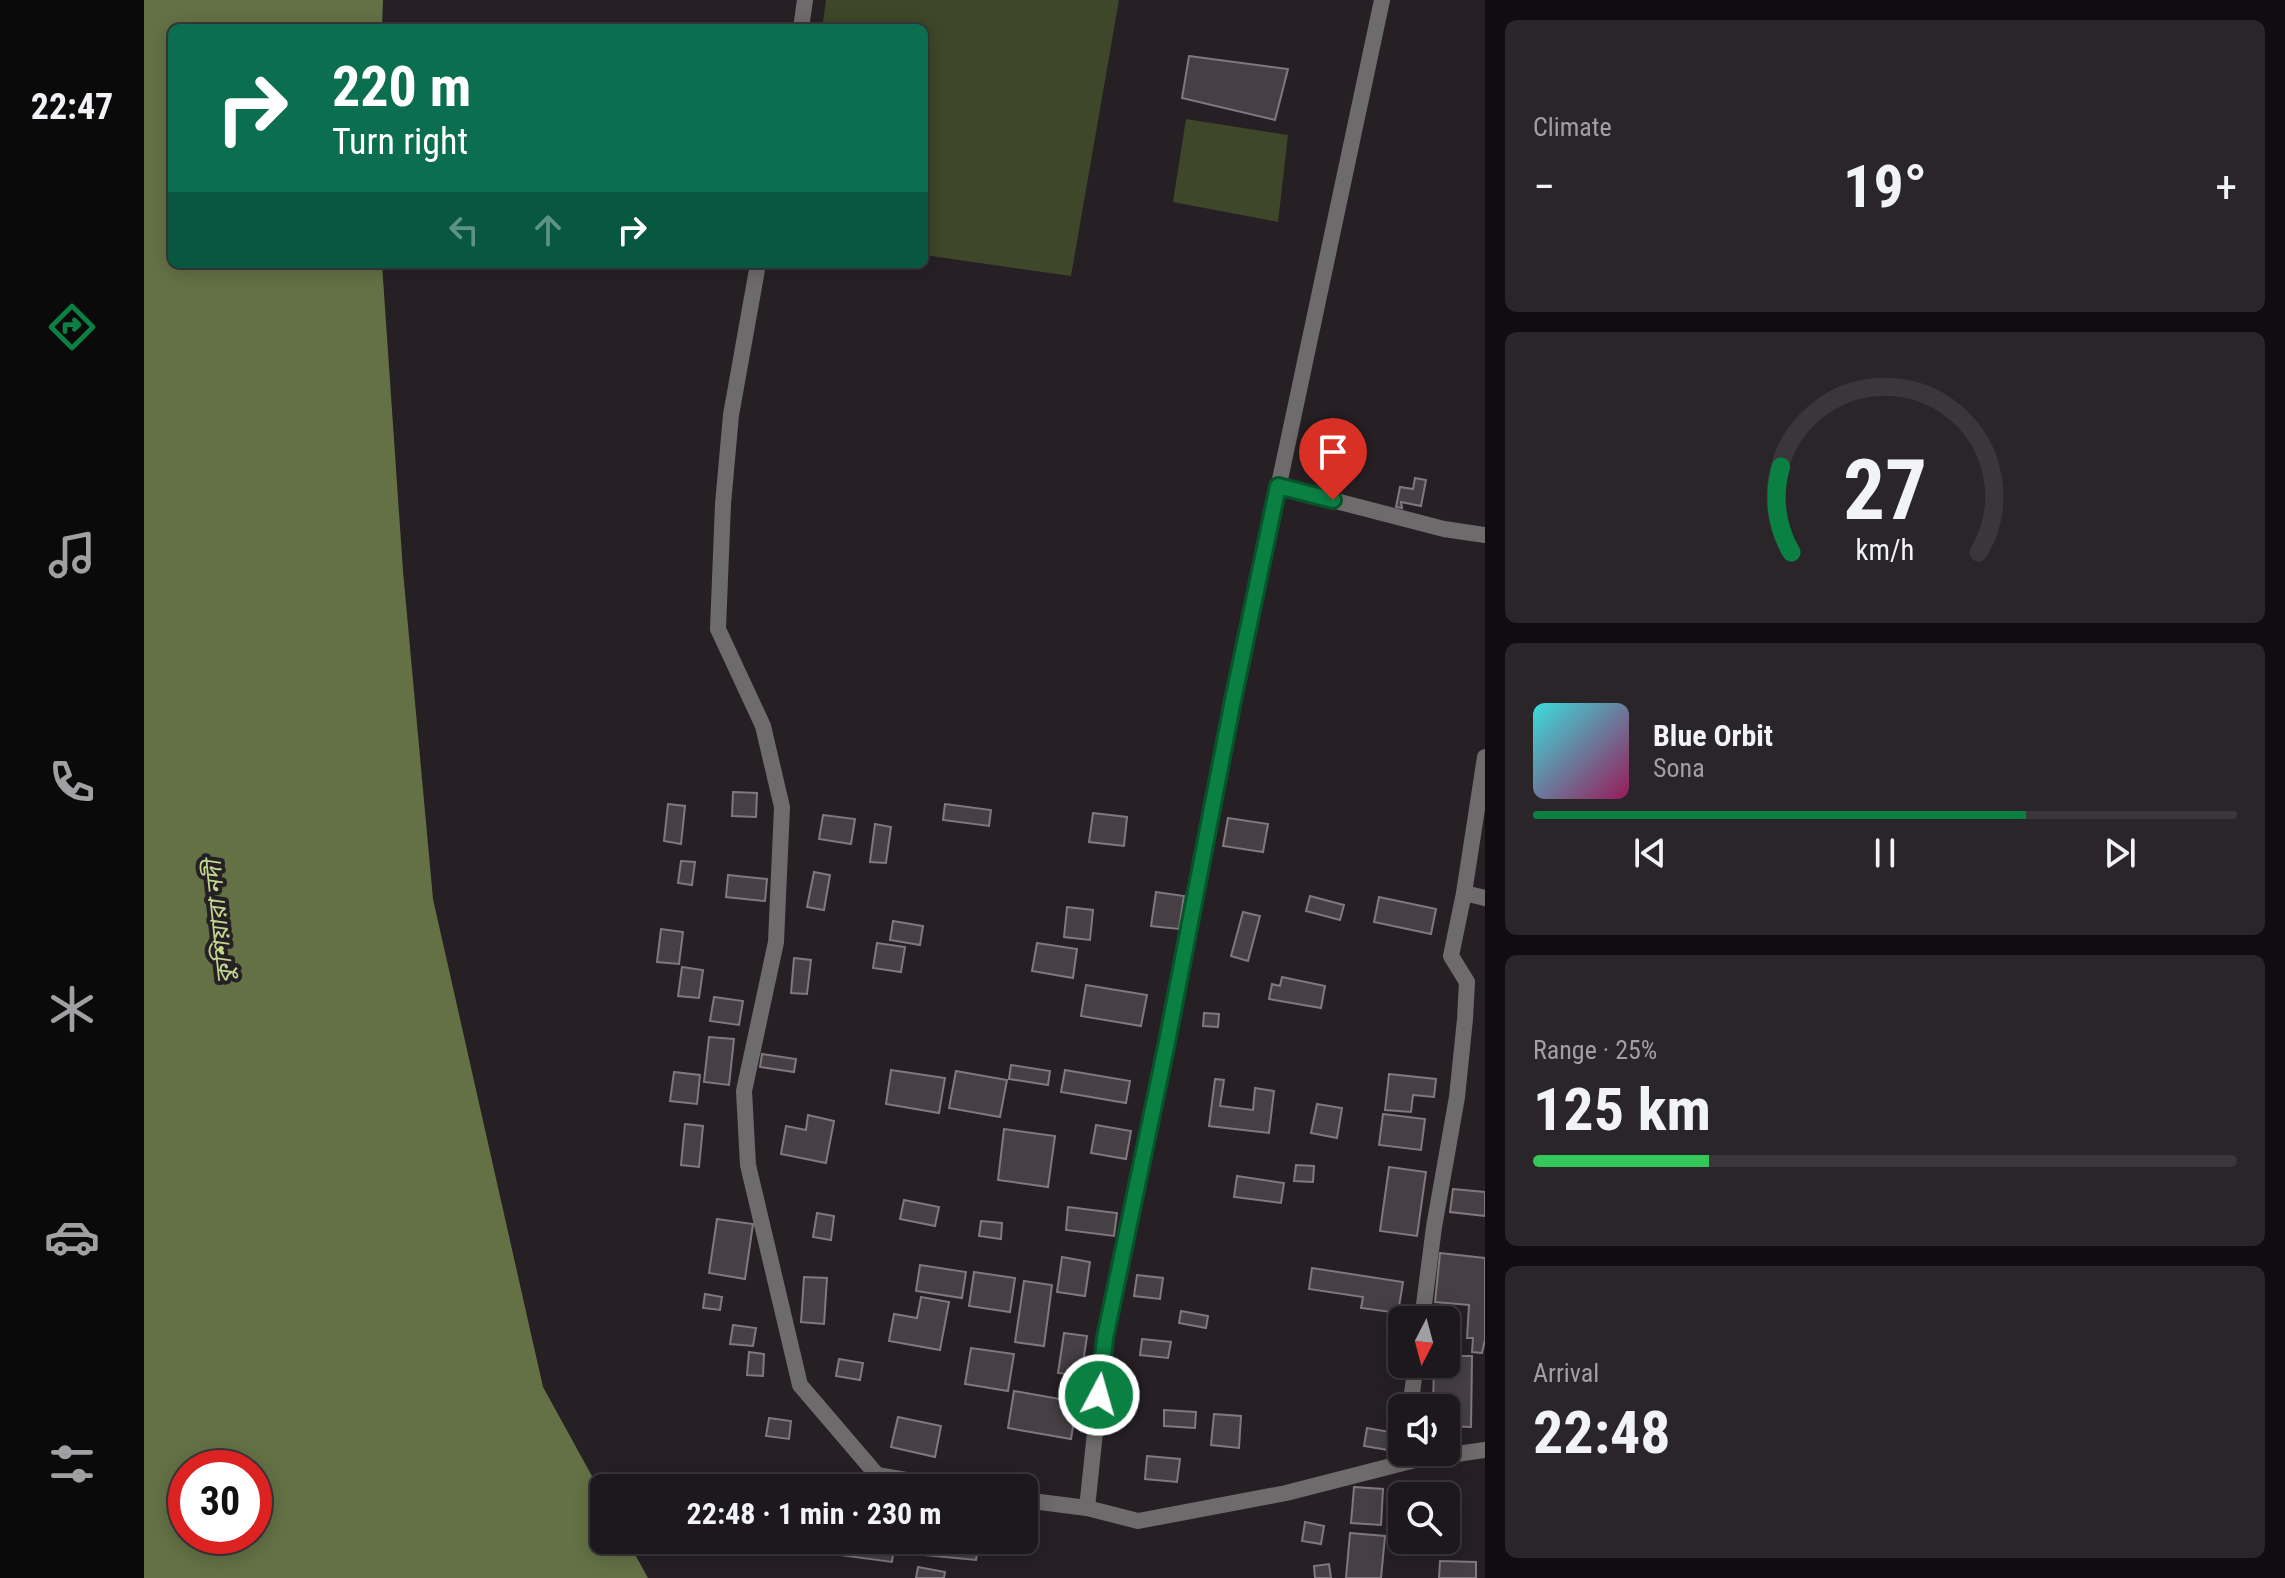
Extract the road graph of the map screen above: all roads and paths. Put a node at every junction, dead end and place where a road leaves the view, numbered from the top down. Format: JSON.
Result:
{"nodes":[{"id":1,"x":805,"y":0,"type":"edge"},
{"id":2,"x":1382,"y":0,"type":"edge"},
{"id":3,"x":802,"y":24,"type":"edge"},
{"id":4,"x":757,"y":268,"type":"edge"},
{"id":5,"x":1278,"y":486,"type":"junction"},
{"id":6,"x":1485,"y":535,"type":"edge"},
{"id":7,"x":1485,"y":757,"type":"edge"},
{"id":8,"x":1464,"y":893,"type":"junction"},
{"id":9,"x":1485,"y":898,"type":"edge"},
{"id":10,"x":1424,"y":1306,"type":"edge"},
{"id":11,"x":1485,"y":1450,"type":"edge"},
{"id":12,"x":1460,"y":1452,"type":"edge"},
{"id":13,"x":1388,"y":1463,"type":"edge"},
{"id":14,"x":876,"y":1474,"type":"edge"},
{"id":15,"x":1038,"y":1502,"type":"edge"},
{"id":16,"x":1087,"y":1508,"type":"junction"}],
"edges":[{"from":1,"to":3,"type":"street"},
{"from":2,"to":5,"type":"street"},
{"from":4,"to":14,"type":"street"},
{"from":5,"to":6,"type":"street"},
{"from":5,"to":16,"type":"street"},
{"from":7,"to":8,"type":"street"},
{"from":8,"to":9,"type":"street"},
{"from":8,"to":10,"type":"street"},
{"from":11,"to":12,"type":"street"},
{"from":13,"to":16,"type":"street"},
{"from":15,"to":16,"type":"street"}]}
